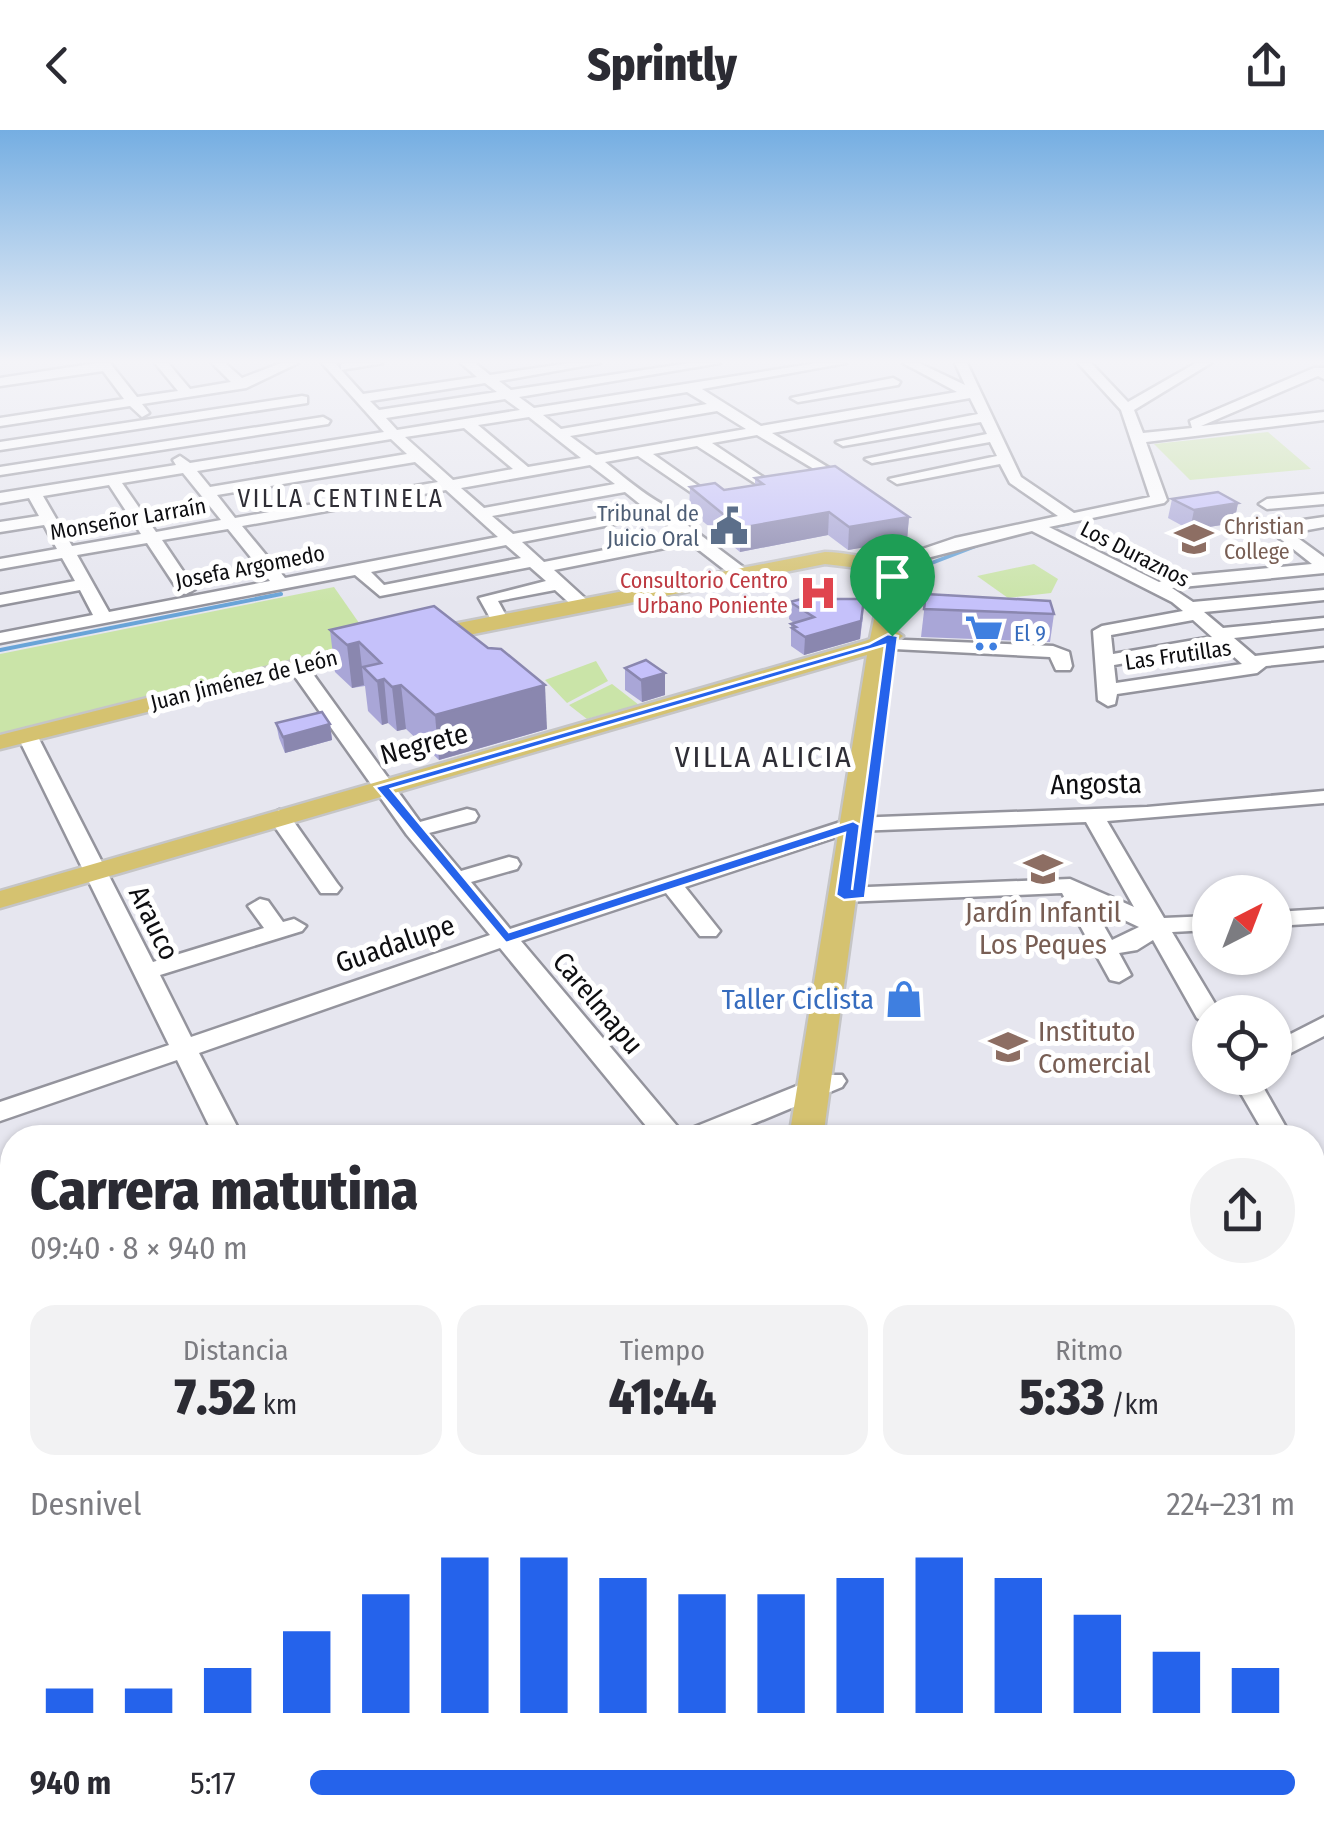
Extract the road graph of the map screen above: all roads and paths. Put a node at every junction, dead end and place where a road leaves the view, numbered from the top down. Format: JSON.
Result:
{"nodes":[{"id":1,"x":180,"y":443,"type":"edge"},
{"id":2,"x":339,"y":443,"type":"edge"},
{"id":3,"x":403,"y":443,"type":"edge"},
{"id":4,"x":491,"y":443,"type":"edge"},
{"id":5,"x":574,"y":443,"type":"edge"},
{"id":6,"x":695,"y":443,"type":"edge"},
{"id":7,"x":701,"y":443,"type":"edge"},
{"id":8,"x":779,"y":443,"type":"edge"},
{"id":9,"x":961,"y":443,"type":"edge"},
{"id":10,"x":997,"y":443,"type":"edge"},
{"id":11,"x":1141,"y":443,"type":"edge"},
{"id":12,"x":167,"y":445,"type":"junction"},
{"id":13,"x":640,"y":452,"type":"junction"},
{"id":14,"x":418,"y":457,"type":"junction"},
{"id":15,"x":1004,"y":458,"type":"junction"},
{"id":16,"x":597,"y":459,"type":"junction"},
{"id":17,"x":872,"y":459,"type":"dead end"},
{"id":18,"x":186,"y":468,"type":"junction"},
{"id":19,"x":0,"y":471,"type":"edge"},
{"id":20,"x":525,"y":472,"type":"junction"},
{"id":21,"x":928,"y":473,"type":"junction"},
{"id":22,"x":809,"y":478,"type":"edge"},
{"id":23,"x":896,"y":479,"type":"dead end"},
{"id":24,"x":113,"y":480,"type":"junction"},
{"id":25,"x":790,"y":482,"type":"edge"},
{"id":26,"x":449,"y":485,"type":"junction"},
{"id":27,"x":632,"y":486,"type":"junction"},
{"id":28,"x":767,"y":486,"type":"junction"},
{"id":29,"x":951,"y":487,"type":"dead end"},
{"id":30,"x":749,"y":489,"type":"edge"},
{"id":31,"x":207,"y":492,"type":"junction"},
{"id":32,"x":34,"y":493,"type":"junction"},
{"id":33,"x":0,"y":498,"type":"edge"},
{"id":34,"x":1324,"y":499,"type":"edge"},
{"id":35,"x":1267,"y":504,"type":"dead end"},
{"id":36,"x":661,"y":508,"type":"junction"},
{"id":37,"x":480,"y":513,"type":"junction"},
{"id":38,"x":49,"y":519,"type":"junction"},
{"id":39,"x":1072,"y":519,"type":"junction"},
{"id":40,"x":1324,"y":522,"type":"edge"},
{"id":41,"x":233,"y":523,"type":"junction"},
{"id":42,"x":1034,"y":526,"type":"junction"},
{"id":43,"x":0,"y":527,"type":"edge"},
{"id":44,"x":696,"y":537,"type":"junction"},
{"id":45,"x":152,"y":538,"type":"junction"},
{"id":46,"x":510,"y":540,"type":"junction"},
{"id":47,"x":68,"y":552,"type":"junction"},
{"id":48,"x":922,"y":552,"type":"junction"},
{"id":49,"x":852,"y":558,"type":"junction"},
{"id":50,"x":0,"y":564,"type":"edge"},
{"id":51,"x":536,"y":564,"type":"junction"},
{"id":52,"x":899,"y":566,"type":"junction"},
{"id":53,"x":1324,"y":567,"type":"edge"},
{"id":54,"x":359,"y":568,"type":"junction"},
{"id":55,"x":741,"y":574,"type":"junction"},
{"id":56,"x":277,"y":578,"type":"junction"},
{"id":57,"x":85,"y":584,"type":"junction"},
{"id":58,"x":558,"y":584,"type":"junction"},
{"id":59,"x":186,"y":588,"type":"junction"},
{"id":60,"x":1158,"y":588,"type":"junction"},
{"id":61,"x":1324,"y":595,"type":"edge"},
{"id":62,"x":0,"y":600,"type":"edge"},
{"id":63,"x":582,"y":605,"type":"junction"},
{"id":64,"x":100,"y":611,"type":"junction"},
{"id":65,"x":1193,"y":611,"type":"junction"},
{"id":66,"x":500,"y":621,"type":"junction"},
{"id":67,"x":1324,"y":623,"type":"edge"},
{"id":68,"x":1222,"y":637,"type":"junction"},
{"id":69,"x":0,"y":638,"type":"edge"},
{"id":70,"x":881,"y":645,"type":"junction"},
{"id":71,"x":1324,"y":654,"type":"edge"},
{"id":72,"x":1107,"y":661,"type":"junction"},
{"id":73,"x":1259,"y":663,"type":"junction"},
{"id":74,"x":1062,"y":666,"type":"dead end"},
{"id":75,"x":298,"y":667,"type":"junction"},
{"id":76,"x":1294,"y":680,"type":"dead end"},
{"id":77,"x":27,"y":735,"type":"junction"},
{"id":78,"x":0,"y":742,"type":"edge"},
{"id":79,"x":382,"y":787,"type":"junction"},
{"id":80,"x":1324,"y":797,"type":"edge"},
{"id":81,"x":1092,"y":814,"type":"junction"},
{"id":82,"x":467,"y":816,"type":"dead end"},
{"id":83,"x":279,"y":817,"type":"junction"},
{"id":84,"x":861,"y":824,"type":"junction"},
{"id":85,"x":416,"y":830,"type":"junction"},
{"id":86,"x":508,"y":864,"type":"dead end"},
{"id":87,"x":94,"y":870,"type":"junction"},
{"id":88,"x":457,"y":879,"type":"junction"},
{"id":89,"x":670,"y":884,"type":"junction"},
{"id":90,"x":1070,"y":886,"type":"junction"},
{"id":91,"x":330,"y":888,"type":"dead end"},
{"id":92,"x":851,"y":895,"type":"junction"},
{"id":93,"x":0,"y":900,"type":"edge"},
{"id":94,"x":260,"y":906,"type":"dead end"},
{"id":95,"x":1324,"y":916,"type":"edge"},
{"id":96,"x":1292,"y":917,"type":"edge"},
{"id":97,"x":1192,"y":923,"type":"edge"},
{"id":98,"x":1157,"y":926,"type":"junction"},
{"id":99,"x":708,"y":931,"type":"dead end"},
{"id":100,"x":506,"y":938,"type":"junction"},
{"id":101,"x":1104,"y":948,"type":"junction"},
{"id":102,"x":144,"y":972,"type":"junction"},
{"id":103,"x":1119,"y":975,"type":"dead end"},
{"id":104,"x":1197,"y":995,"type":"edge"},
{"id":105,"x":1324,"y":1024,"type":"edge"},
{"id":106,"x":1299,"y":1039,"type":"junction"},
{"id":107,"x":1292,"y":1043,"type":"edge"},
{"id":108,"x":184,"y":1047,"type":"junction"},
{"id":109,"x":1324,"y":1054,"type":"edge"},
{"id":110,"x":823,"y":1085,"type":"junction"},
{"id":111,"x":1252,"y":1095,"type":"edge"},
{"id":112,"x":0,"y":1112,"type":"edge"},
{"id":113,"x":223,"y":1125,"type":"edge"},
{"id":114,"x":661,"y":1125,"type":"edge"},
{"id":115,"x":724,"y":1125,"type":"edge"},
{"id":116,"x":810,"y":1125,"type":"edge"},
{"id":117,"x":826,"y":1125,"type":"edge"},
{"id":118,"x":1264,"y":1125,"type":"edge"}],
"edges":[{"from":1,"to":12,"type":"street"},
{"from":2,"to":18,"type":"street"},
{"from":3,"to":14,"type":"street"},
{"from":4,"to":20,"type":"street"},
{"from":5,"to":16,"type":"street"},
{"from":6,"to":13,"type":"street","name":"Monseñor Larraín"},
{"from":7,"to":28,"type":"street"},
{"from":8,"to":22,"type":"street"},
{"from":9,"to":17,"type":"street"},
{"from":10,"to":15,"type":"street"},
{"from":11,"to":39,"type":"street"},
{"from":12,"to":18,"type":"street"},
{"from":12,"to":19,"type":"street"},
{"from":13,"to":16,"type":"street","name":"Monseñor Larraín"},
{"from":13,"to":36,"type":"street","name":"Josefa Argomedo"},
{"from":14,"to":26,"type":"street"},
{"from":14,"to":31,"type":"street"},
{"from":15,"to":21,"type":"street"},
{"from":15,"to":39,"type":"street"},
{"from":16,"to":20,"type":"street","name":"Monseñor Larraín"},
{"from":16,"to":27,"type":"street"},
{"from":18,"to":24,"type":"street"},
{"from":18,"to":31,"type":"street"},
{"from":20,"to":26,"type":"street","name":"Monseñor Larraín"},
{"from":21,"to":23,"type":"street"},
{"from":21,"to":29,"type":"street"},
{"from":24,"to":32,"type":"street"},
{"from":24,"to":45,"type":"street"},
{"from":25,"to":28,"type":"street"},
{"from":26,"to":37,"type":"street"},
{"from":26,"to":41,"type":"street","name":"Monseñor Larraín"},
{"from":27,"to":36,"type":"street"},
{"from":27,"to":37,"type":"street"},
{"from":28,"to":30,"type":"street"},
{"from":31,"to":41,"type":"street"},
{"from":32,"to":33,"type":"street"},
{"from":32,"to":38,"type":"street"},
{"from":34,"to":35,"type":"street"},
{"from":36,"to":44,"type":"street"},
{"from":36,"to":46,"type":"street","name":"Josefa Argomedo"},
{"from":37,"to":46,"type":"street"},
{"from":38,"to":43,"type":"street"},
{"from":38,"to":47,"type":"street"},
{"from":39,"to":42,"type":"street"},
{"from":40,"to":53,"type":"street"},
{"from":41,"to":45,"type":"street","name":"Monseñor Larraín"},
{"from":41,"to":56,"type":"street"},
{"from":42,"to":48,"type":"street"},
{"from":42,"to":60,"type":"street","name":"Los Duraznos"},
{"from":44,"to":51,"type":"street"},
{"from":44,"to":55,"type":"street"},
{"from":45,"to":47,"type":"street","name":"Monseñor Larraín"},
{"from":45,"to":59,"type":"street"},
{"from":46,"to":51,"type":"street"},
{"from":46,"to":54,"type":"street","name":"Josefa Argomedo"},
{"from":47,"to":50,"type":"street","name":"Monseñor Larraín"},
{"from":47,"to":57,"type":"street"},
{"from":48,"to":49,"type":"main road"},
{"from":48,"to":52,"type":"street"},
{"from":49,"to":52,"type":"main road","name":"Juan Jiménez de León"},
{"from":49,"to":55,"type":"main road","name":"Juan Jiménez de León"},
{"from":51,"to":54,"type":"street"},
{"from":51,"to":58,"type":"street"},
{"from":52,"to":70,"type":"main road"},
{"from":53,"to":60,"type":"street"},
{"from":54,"to":56,"type":"street","name":"Josefa Argomedo"},
{"from":55,"to":63,"type":"main road","name":"Juan Jiménez de León"},
{"from":56,"to":59,"type":"street"},
{"from":56,"to":64,"type":"street","name":"Josefa Argomedo"},
{"from":57,"to":62,"type":"street"},
{"from":57,"to":64,"type":"street"},
{"from":58,"to":63,"type":"street"},
{"from":58,"to":66,"type":"street"},
{"from":59,"to":64,"type":"street"},
{"from":60,"to":65,"type":"street","name":"Los Duraznos"},
{"from":61,"to":65,"type":"street"},
{"from":63,"to":66,"type":"main road","name":"Juan Jiménez de León"},
{"from":64,"to":69,"type":"street","name":"Josefa Argomedo"},
{"from":65,"to":68,"type":"street","name":"Los Duraznos"},
{"from":65,"to":72,"type":"street","name":"Las Frutillas"},
{"from":66,"to":75,"type":"main road","name":"Juan Jiménez de León"},
{"from":67,"to":68,"type":"street"},
{"from":68,"to":72,"type":"street"},
{"from":68,"to":73,"type":"street","name":"Los Duraznos"},
{"from":70,"to":74,"type":"street"},
{"from":70,"to":79,"type":"main road","name":"Negrete"},
{"from":70,"to":84,"type":"main road"},
{"from":71,"to":73,"type":"street","name":"Las Frutillas"},
{"from":72,"to":73,"type":"street","name":"Las Frutillas"},
{"from":73,"to":76,"type":"street","name":"Los Duraznos"},
{"from":75,"to":77,"type":"main road","name":"Juan Jiménez de León"},
{"from":75,"to":79,"type":"street","name":"Carelmapu"},
{"from":77,"to":78,"type":"main road","name":"Juan Jiménez de León"},
{"from":77,"to":87,"type":"street","name":"Arauco"},
{"from":79,"to":83,"type":"main road","name":"Negrete"},
{"from":79,"to":85,"type":"street","name":"Carelmapu"},
{"from":80,"to":81,"type":"street","name":"Angosta"},
{"from":81,"to":84,"type":"street","name":"Angosta"},
{"from":81,"to":98,"type":"street"},
{"from":82,"to":85,"type":"street"},
{"from":83,"to":87,"type":"main road","name":"Negrete"},
{"from":83,"to":91,"type":"street"},
{"from":84,"to":89,"type":"street","name":"Guadalupe"},
{"from":84,"to":92,"type":"main road"},
{"from":85,"to":88,"type":"street","name":"Carelmapu"},
{"from":86,"to":88,"type":"street"},
{"from":87,"to":93,"type":"main road","name":"Negrete"},
{"from":87,"to":102,"type":"street","name":"Arauco"},
{"from":88,"to":100,"type":"street","name":"Carelmapu"},
{"from":89,"to":99,"type":"street"},
{"from":89,"to":100,"type":"street","name":"Guadalupe"},
{"from":90,"to":92,"type":"street"},
{"from":90,"to":98,"type":"street"},
{"from":90,"to":101,"type":"street"},
{"from":92,"to":110,"type":"main road"},
{"from":94,"to":102,"type":"street"},
{"from":95,"to":96,"type":"street"},
{"from":97,"to":98,"type":"street"},
{"from":98,"to":101,"type":"street"},
{"from":98,"to":104,"type":"street"},
{"from":100,"to":108,"type":"street","name":"Guadalupe"},
{"from":100,"to":114,"type":"street","name":"Carelmapu"},
{"from":101,"to":103,"type":"street"},
{"from":102,"to":108,"type":"street","name":"Arauco"},
{"from":105,"to":106,"type":"street"},
{"from":106,"to":107,"type":"street"},
{"from":106,"to":109,"type":"street"},
{"from":108,"to":112,"type":"street","name":"Guadalupe"},
{"from":108,"to":113,"type":"street","name":"Arauco"},
{"from":110,"to":115,"type":"street"},
{"from":110,"to":116,"type":"main road"},
{"from":110,"to":117,"type":"main road"},
{"from":111,"to":118,"type":"street"}]}
